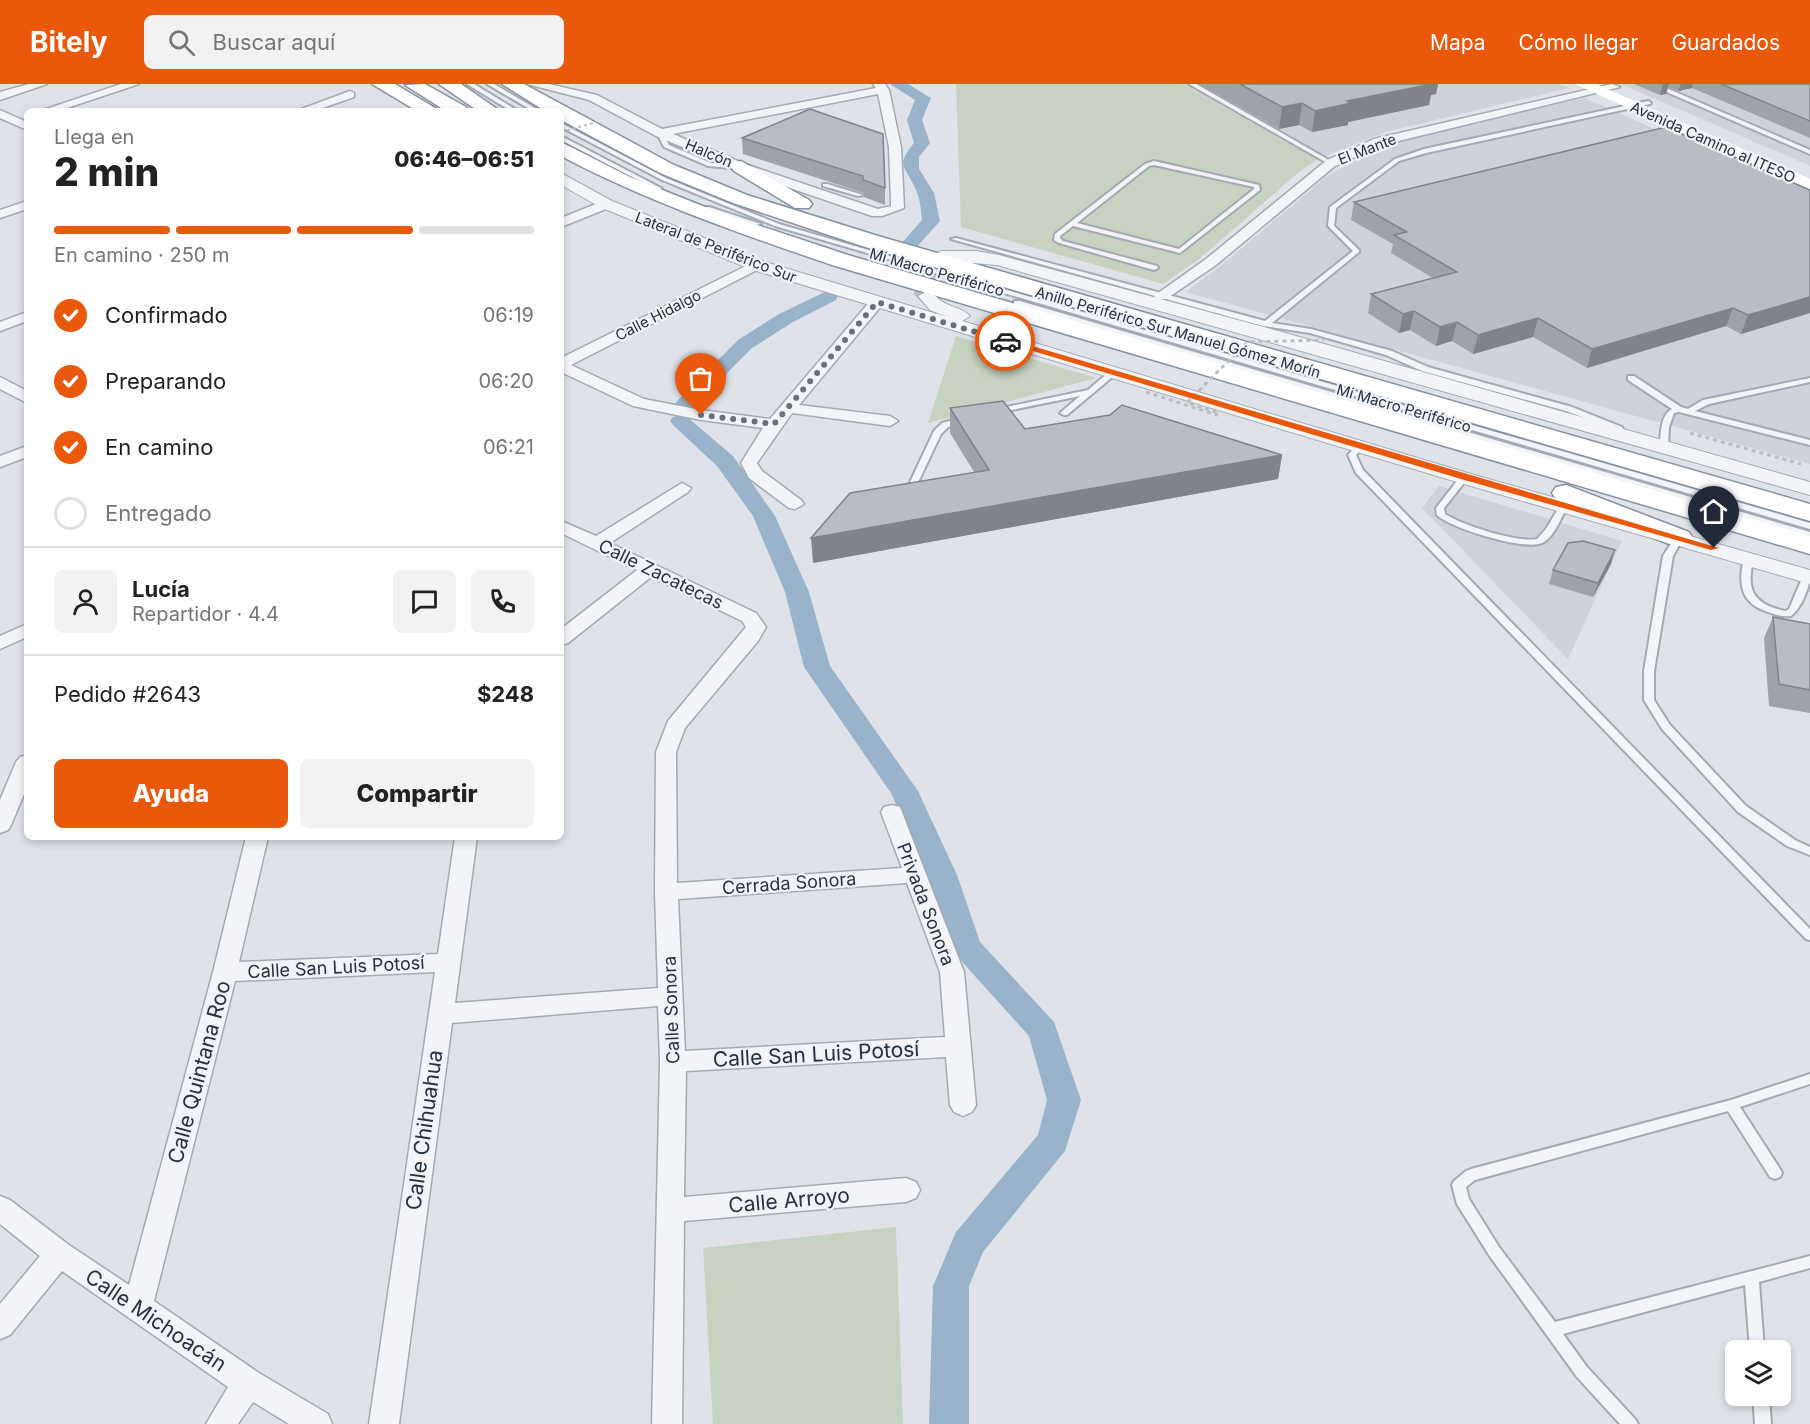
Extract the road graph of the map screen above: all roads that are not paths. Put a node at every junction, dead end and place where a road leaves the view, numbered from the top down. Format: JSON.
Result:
{"nodes":[{"id":1,"x":41,"y":84,"type":"edge"},
{"id":2,"x":133,"y":84,"type":"edge"},
{"id":3,"x":381,"y":84,"type":"edge"},
{"id":4,"x":394,"y":84,"type":"edge"},
{"id":5,"x":413,"y":84,"type":"edge"},
{"id":6,"x":442,"y":84,"type":"edge"},
{"id":7,"x":448,"y":84,"type":"edge"},
{"id":8,"x":470,"y":84,"type":"edge"},
{"id":9,"x":490,"y":84,"type":"edge"},
{"id":10,"x":511,"y":84,"type":"edge"},
{"id":11,"x":533,"y":84,"type":"edge"},
{"id":12,"x":1192,"y":84,"type":"edge"},
{"id":13,"x":1600,"y":86,"type":"edge"},
{"id":14,"x":881,"y":87,"type":"edge"},
{"id":15,"x":831,"y":88,"type":"dead end"},
{"id":16,"x":1665,"y":88,"type":"dead end"},
{"id":17,"x":350,"y":94,"type":"dead end"},
{"id":18,"x":0,"y":96,"type":"edge"},
{"id":19,"x":850,"y":96,"type":"junction"},
{"id":20,"x":1641,"y":104,"type":"junction"},
{"id":21,"x":484,"y":107,"type":"edge"},
{"id":22,"x":56,"y":108,"type":"edge"},
{"id":23,"x":310,"y":108,"type":"edge"},
{"id":24,"x":425,"y":108,"type":"edge"},
{"id":25,"x":447,"y":108,"type":"edge"},
{"id":26,"x":449,"y":108,"type":"edge"},
{"id":27,"x":510,"y":108,"type":"edge"},
{"id":28,"x":532,"y":108,"type":"edge"},
{"id":29,"x":553,"y":108,"type":"edge"},
{"id":30,"x":0,"y":114,"type":"edge"},
{"id":31,"x":564,"y":114,"type":"edge"},
{"id":32,"x":23,"y":121,"type":"edge"},
{"id":33,"x":0,"y":125,"type":"edge"},
{"id":34,"x":564,"y":127,"type":"edge"},
{"id":35,"x":660,"y":133,"type":"junction"},
{"id":36,"x":564,"y":140,"type":"edge"},
{"id":37,"x":564,"y":150,"type":"edge"},
{"id":38,"x":1810,"y":152,"type":"edge"},
{"id":39,"x":564,"y":163,"type":"edge"},
{"id":40,"x":1331,"y":163,"type":"junction"},
{"id":41,"x":741,"y":167,"type":"junction"},
{"id":42,"x":1810,"y":173,"type":"edge"},
{"id":43,"x":564,"y":180,"type":"edge"},
{"id":44,"x":623,"y":181,"type":"junction"},
{"id":45,"x":825,"y":185,"type":"dead end"},
{"id":46,"x":1810,"y":185,"type":"edge"},
{"id":47,"x":860,"y":195,"type":"edge"},
{"id":48,"x":606,"y":204,"type":"junction"},
{"id":49,"x":24,"y":206,"type":"edge"},
{"id":50,"x":0,"y":214,"type":"edge"},
{"id":51,"x":564,"y":222,"type":"edge"},
{"id":52,"x":1071,"y":224,"type":"junction"},
{"id":53,"x":954,"y":239,"type":"dead end"},
{"id":54,"x":870,"y":241,"type":"junction"},
{"id":55,"x":941,"y":256,"type":"dead end"},
{"id":56,"x":756,"y":265,"type":"junction"},
{"id":57,"x":980,"y":267,"type":"tunnel mouth"},
{"id":58,"x":1154,"y":268,"type":"dead end"},
{"id":59,"x":896,"y":284,"type":"dead end"},
{"id":60,"x":927,"y":296,"type":"dead end"},
{"id":61,"x":1161,"y":296,"type":"junction"},
{"id":62,"x":877,"y":302,"type":"junction"},
{"id":63,"x":24,"y":317,"type":"edge"},
{"id":64,"x":1266,"y":324,"type":"junction"},
{"id":65,"x":0,"y":327,"type":"edge"},
{"id":66,"x":564,"y":363,"type":"edge"},
{"id":67,"x":564,"y":366,"type":"edge"},
{"id":68,"x":1113,"y":373,"type":"junction"},
{"id":69,"x":1631,"y":378,"type":"dead end"},
{"id":70,"x":1810,"y":380,"type":"edge"},
{"id":71,"x":0,"y":382,"type":"edge"},
{"id":72,"x":1087,"y":392,"type":"junction"},
{"id":73,"x":24,"y":396,"type":"edge"},
{"id":74,"x":787,"y":408,"type":"junction"},
{"id":75,"x":1678,"y":409,"type":"junction"},
{"id":76,"x":1691,"y":410,"type":"junction"},
{"id":77,"x":987,"y":413,"type":"edge"},
{"id":78,"x":1064,"y":413,"type":"dead end"},
{"id":79,"x":966,"y":418,"type":"edge"},
{"id":80,"x":890,"y":421,"type":"dead end"},
{"id":81,"x":1389,"y":421,"type":"junction"},
{"id":82,"x":774,"y":424,"type":"junction"},
{"id":83,"x":1338,"y":439,"type":"junction"},
{"id":84,"x":1810,"y":443,"type":"edge"},
{"id":85,"x":1361,"y":446,"type":"junction"},
{"id":86,"x":1574,"y":446,"type":"junction"},
{"id":87,"x":1664,"y":447,"type":"junction"},
{"id":88,"x":24,"y":452,"type":"edge"},
{"id":89,"x":0,"y":462,"type":"edge"},
{"id":90,"x":1464,"y":477,"type":"junction"},
{"id":91,"x":682,"y":488,"type":"dead end"},
{"id":92,"x":1810,"y":489,"type":"edge"},
{"id":93,"x":907,"y":496,"type":"edge"},
{"id":94,"x":1810,"y":503,"type":"edge"},
{"id":95,"x":795,"y":504,"type":"dead end"},
{"id":96,"x":1564,"y":506,"type":"junction"},
{"id":97,"x":1810,"y":513,"type":"edge"},
{"id":98,"x":1810,"y":526,"type":"edge"},
{"id":99,"x":564,"y":527,"type":"edge"},
{"id":100,"x":1810,"y":535,"type":"edge"},
{"id":101,"x":1679,"y":538,"type":"junction"},
{"id":102,"x":598,"y":543,"type":"junction"},
{"id":103,"x":1810,"y":545,"type":"edge"},
{"id":104,"x":1749,"y":558,"type":"junction"},
{"id":105,"x":651,"y":568,"type":"junction"},
{"id":106,"x":1809,"y":576,"type":"edge"},
{"id":107,"x":756,"y":627,"type":"joint"},
{"id":108,"x":24,"y":631,"type":"edge"},
{"id":109,"x":564,"y":637,"type":"edge"},
{"id":110,"x":0,"y":643,"type":"edge"},
{"id":111,"x":24,"y":769,"type":"edge"},
{"id":112,"x":892,"y":812,"type":"dead end"},
{"id":113,"x":0,"y":825,"type":"edge"},
{"id":114,"x":256,"y":840,"type":"edge"},
{"id":115,"x":466,"y":840,"type":"edge"},
{"id":116,"x":1810,"y":851,"type":"edge"},
{"id":117,"x":913,"y":875,"type":"junction"},
{"id":118,"x":666,"y":892,"type":"junction"},
{"id":119,"x":1810,"y":936,"type":"edge"},
{"id":120,"x":448,"y":962,"type":"junction"},
{"id":121,"x":225,"y":972,"type":"junction"},
{"id":122,"x":670,"y":996,"type":"junction"},
{"id":123,"x":440,"y":1014,"type":"junction"},
{"id":124,"x":959,"y":1046,"type":"junction"},
{"id":125,"x":673,"y":1062,"type":"junction"},
{"id":126,"x":1810,"y":1079,"type":"edge"},
{"id":127,"x":963,"y":1105,"type":"dead end"},
{"id":128,"x":1731,"y":1105,"type":"junction"},
{"id":129,"x":1775,"y":1173,"type":"dead end"},
{"id":130,"x":906,"y":1190,"type":"dead end"},
{"id":131,"x":0,"y":1208,"type":"edge"},
{"id":132,"x":671,"y":1210,"type":"junction"},
{"id":133,"x":59,"y":1254,"type":"junction"},
{"id":134,"x":1810,"y":1262,"type":"edge"},
{"id":135,"x":1752,"y":1277,"type":"junction"},
{"id":136,"x":138,"y":1306,"type":"junction"},
{"id":137,"x":0,"y":1326,"type":"edge"},
{"id":138,"x":1551,"y":1330,"type":"junction"},
{"id":139,"x":1756,"y":1340,"type":"edge"},
{"id":140,"x":248,"y":1383,"type":"junction"},
{"id":141,"x":1762,"y":1406,"type":"edge"},
{"id":142,"x":220,"y":1424,"type":"edge"},
{"id":143,"x":317,"y":1424,"type":"edge"},
{"id":144,"x":384,"y":1424,"type":"edge"},
{"id":145,"x":667,"y":1424,"type":"edge"},
{"id":146,"x":1630,"y":1424,"type":"edge"},
{"id":147,"x":1763,"y":1424,"type":"edge"}],
"edges":[{"from":1,"to":18,"type":"street"},
{"from":2,"to":22,"type":"street"},
{"from":3,"to":24,"type":"highway"},
{"from":4,"to":25,"type":"highway"},
{"from":5,"to":26,"type":"highway"},
{"from":6,"to":21,"type":"highway"},
{"from":7,"to":21,"type":"highway"},
{"from":8,"to":27,"type":"lane"},
{"from":9,"to":28,"type":"lane"},
{"from":10,"to":29,"type":"highway","name":"Anillo Periférico Sur Manuel Gómez Morín"},
{"from":11,"to":35,"type":"street","name":"Halcón"},
{"from":12,"to":40,"type":"lane"},
{"from":13,"to":20,"type":"main road","name":"Avenida Camino al ITESO"},
{"from":13,"to":40,"type":"street","name":"El Mante"},
{"from":14,"to":19,"type":"street"},
{"from":14,"to":41,"type":"street","name":"Halcón"},
{"from":15,"to":19,"type":"street"},
{"from":16,"to":38,"type":"lane"},
{"from":17,"to":23,"type":"street"},
{"from":19,"to":35,"type":"street"},
{"from":20,"to":42,"type":"main road","name":"Avenida Camino al ITESO"},
{"from":20,"to":46,"type":"main road","name":"Avenida Camino al ITESO"},
{"from":20,"to":64,"type":"lane"},
{"from":30,"to":32,"type":"street"},
{"from":31,"to":54,"type":"highway","name":"Anillo Periférico Sur Manuel Gómez Morín"},
{"from":32,"to":33,"type":"street"},
{"from":34,"to":98,"type":"lane","name":"Mi Macro Periférico"},
{"from":35,"to":41,"type":"street","name":"Halcón"},
{"from":36,"to":100,"type":"lane","name":"Mi Macro Periférico"},
{"from":37,"to":44,"type":"highway","name":"Anillo Periférico Sur Manuel Gómez Morín"},
{"from":39,"to":44,"type":"highway"},
{"from":40,"to":61,"type":"street","name":"El Mante"},
{"from":41,"to":54,"type":"highway"},
{"from":43,"to":48,"type":"street","name":"Lateral de Periférico Sur"},
{"from":44,"to":81,"type":"highway","name":"Anillo Periférico Sur Manuel Gómez Morín"},
{"from":45,"to":47,"type":"lane"},
{"from":48,"to":51,"type":"street"},
{"from":48,"to":56,"type":"street","name":"Lateral de Periférico Sur"},
{"from":49,"to":50,"type":"street"},
{"from":52,"to":52,"type":"lane"},
{"from":52,"to":58,"type":"lane"},
{"from":53,"to":61,"type":"lane"},
{"from":54,"to":86,"type":"highway","name":"Anillo Periférico Sur Manuel Gómez Morín"},
{"from":55,"to":87,"type":"street"},
{"from":56,"to":62,"type":"street","name":"Lateral de Periférico Sur"},
{"from":56,"to":66,"type":"street","name":"Calle Hidalgo"},
{"from":57,"to":87,"type":"street"},
{"from":59,"to":62,"type":"street"},
{"from":60,"to":83,"type":"street"},
{"from":61,"to":64,"type":"lane"},
{"from":62,"to":68,"type":"street","name":"Lateral de Periférico Sur"},
{"from":62,"to":74,"type":"street"},
{"from":63,"to":65,"type":"street"},
{"from":64,"to":87,"type":"lane"},
{"from":67,"to":82,"type":"street"},
{"from":68,"to":72,"type":"lane"},
{"from":68,"to":83,"type":"street","name":"Lateral de Periférico Sur"},
{"from":69,"to":75,"type":"lane"},
{"from":70,"to":76,"type":"lane"},
{"from":71,"to":73,"type":"street"},
{"from":72,"to":77,"type":"lane"},
{"from":72,"to":78,"type":"lane"},
{"from":74,"to":80,"type":"street"},
{"from":74,"to":82,"type":"street"},
{"from":75,"to":76,"type":"lane"},
{"from":75,"to":87,"type":"lane"},
{"from":76,"to":84,"type":"lane"},
{"from":79,"to":93,"type":"lane"},
{"from":81,"to":101,"type":"highway"},
{"from":81,"to":103,"type":"highway","name":"Anillo Periférico Sur Manuel Gómez Morín"},
{"from":82,"to":95,"type":"street"},
{"from":83,"to":85,"type":"street","name":"Lateral de Periférico Sur"},
{"from":85,"to":90,"type":"street","name":"Lateral de Periférico Sur"},
{"from":85,"to":119,"type":"lane"},
{"from":86,"to":94,"type":"highway"},
{"from":86,"to":97,"type":"highway","name":"Anillo Periférico Sur Manuel Gómez Morín"},
{"from":87,"to":92,"type":"street"},
{"from":88,"to":89,"type":"street"},
{"from":90,"to":96,"type":"street","name":"Lateral de Periférico Sur"},
{"from":90,"to":96,"type":"lane"},
{"from":91,"to":102,"type":"street"},
{"from":96,"to":101,"type":"street","name":"Lateral de Periférico Sur"},
{"from":99,"to":102,"type":"street","name":"Calle Zacatecas"},
{"from":101,"to":104,"type":"street","name":"Lateral de Periférico Sur"},
{"from":101,"to":116,"type":"lane"},
{"from":102,"to":105,"type":"street","name":"Calle Zacatecas"},
{"from":104,"to":106,"type":"street","name":"Lateral de Periférico Sur"},
{"from":104,"to":106,"type":"lane"},
{"from":105,"to":107,"type":"street","name":"Calle Zacatecas"},
{"from":105,"to":109,"type":"street"},
{"from":107,"to":118,"type":"street","name":"Calle Sonora"},
{"from":108,"to":110,"type":"street"},
{"from":111,"to":113,"type":"street"},
{"from":112,"to":117,"type":"street","name":"Privada Sonora"},
{"from":114,"to":121,"type":"street","name":"Calle Quintana Roo"},
{"from":115,"to":120,"type":"street","name":"Calle Chihuahua"},
{"from":117,"to":118,"type":"street","name":"Cerrada Sonora"},
{"from":117,"to":124,"type":"street","name":"Privada Sonora"},
{"from":118,"to":122,"type":"street","name":"Calle Sonora"},
{"from":120,"to":121,"type":"street","name":"Calle San Luis Potosí"},
{"from":120,"to":123,"type":"street","name":"Calle Chihuahua"},
{"from":121,"to":136,"type":"street","name":"Calle Quintana Roo"},
{"from":122,"to":123,"type":"street"},
{"from":122,"to":125,"type":"street","name":"Calle Sonora"},
{"from":123,"to":144,"type":"street","name":"Calle Chihuahua"},
{"from":124,"to":125,"type":"street","name":"Calle San Luis Potosí"},
{"from":124,"to":127,"type":"street","name":"Privada Sonora"},
{"from":125,"to":132,"type":"street","name":"Calle Sonora"},
{"from":126,"to":128,"type":"lane"},
{"from":128,"to":129,"type":"lane"},
{"from":128,"to":138,"type":"lane"},
{"from":130,"to":132,"type":"street","name":"Calle Arroyo"},
{"from":131,"to":133,"type":"street","name":"Calle Michoacán"},
{"from":132,"to":145,"type":"street","name":"Calle Sonora"},
{"from":133,"to":136,"type":"street","name":"Calle Michoacán"},
{"from":133,"to":137,"type":"street"},
{"from":134,"to":135,"type":"lane"},
{"from":135,"to":138,"type":"lane"},
{"from":135,"to":139,"type":"lane"},
{"from":136,"to":140,"type":"street","name":"Calle Michoacán"},
{"from":138,"to":146,"type":"lane"},
{"from":140,"to":142,"type":"street"},
{"from":140,"to":143,"type":"street","name":"Calle Michoacán"},
{"from":141,"to":147,"type":"lane"}]}
